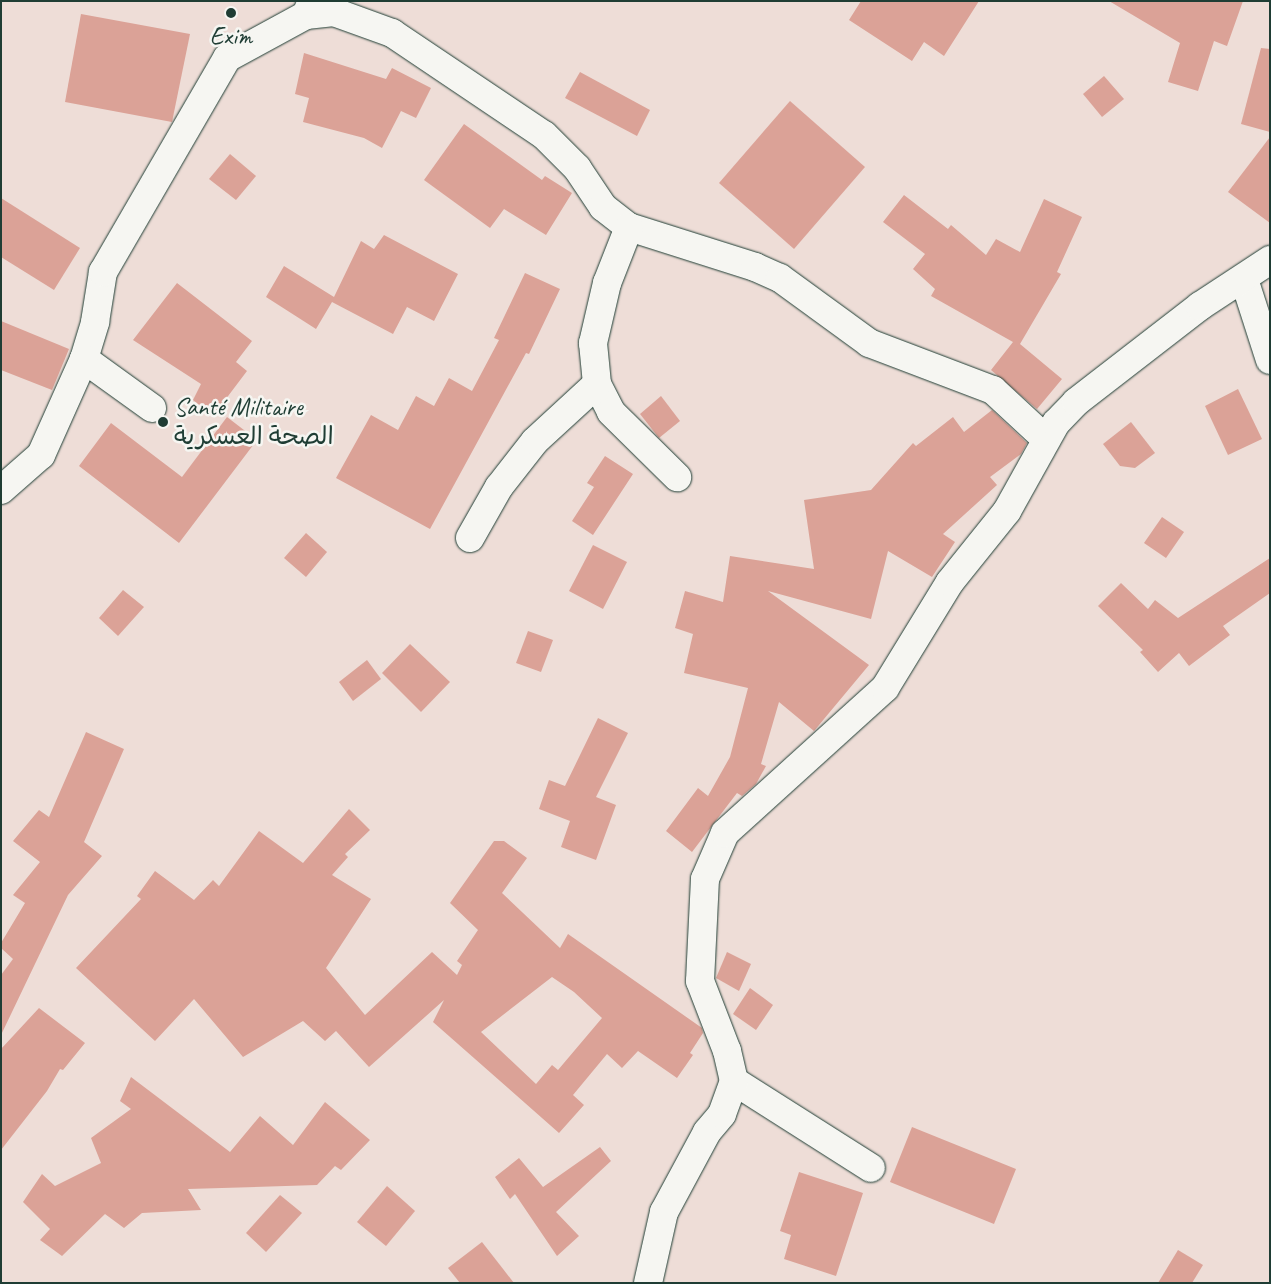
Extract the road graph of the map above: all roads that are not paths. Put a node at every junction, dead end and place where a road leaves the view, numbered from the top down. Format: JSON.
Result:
{"nodes":[{"id":1,"x":309,"y":8,"type":"edge"},
{"id":2,"x":629,"y":227,"type":"junction"},
{"id":3,"x":1270,"y":260,"type":"edge"},
{"id":4,"x":1244,"y":279,"type":"junction"},
{"id":5,"x":84,"y":359,"type":"junction"},
{"id":6,"x":1270,"y":360,"type":"edge"},
{"id":7,"x":597,"y":384,"type":"junction"},
{"id":8,"x":152,"y":408,"type":"dead end"},
{"id":9,"x":1046,"y":439,"type":"junction"},
{"id":10,"x":677,"y":478,"type":"dead end"},
{"id":11,"x":1,"y":490,"type":"edge"},
{"id":12,"x":470,"y":538,"type":"dead end"},
{"id":13,"x":734,"y":1081,"type":"junction"},
{"id":14,"x":871,"y":1168,"type":"dead end"},
{"id":15,"x":648,"y":1283,"type":"edge"}],
"edges":[{"from":1,"to":2,"type":"street"},
{"from":1,"to":5,"type":"street"},
{"from":2,"to":7,"type":"street"},
{"from":2,"to":9,"type":"street"},
{"from":3,"to":4,"type":"street"},
{"from":4,"to":6,"type":"street"},
{"from":4,"to":9,"type":"street"},
{"from":5,"to":8,"type":"street"},
{"from":5,"to":11,"type":"street"},
{"from":7,"to":10,"type":"street"},
{"from":7,"to":12,"type":"street"},
{"from":9,"to":13,"type":"street"},
{"from":13,"to":14,"type":"street"},
{"from":13,"to":15,"type":"street"}]}
